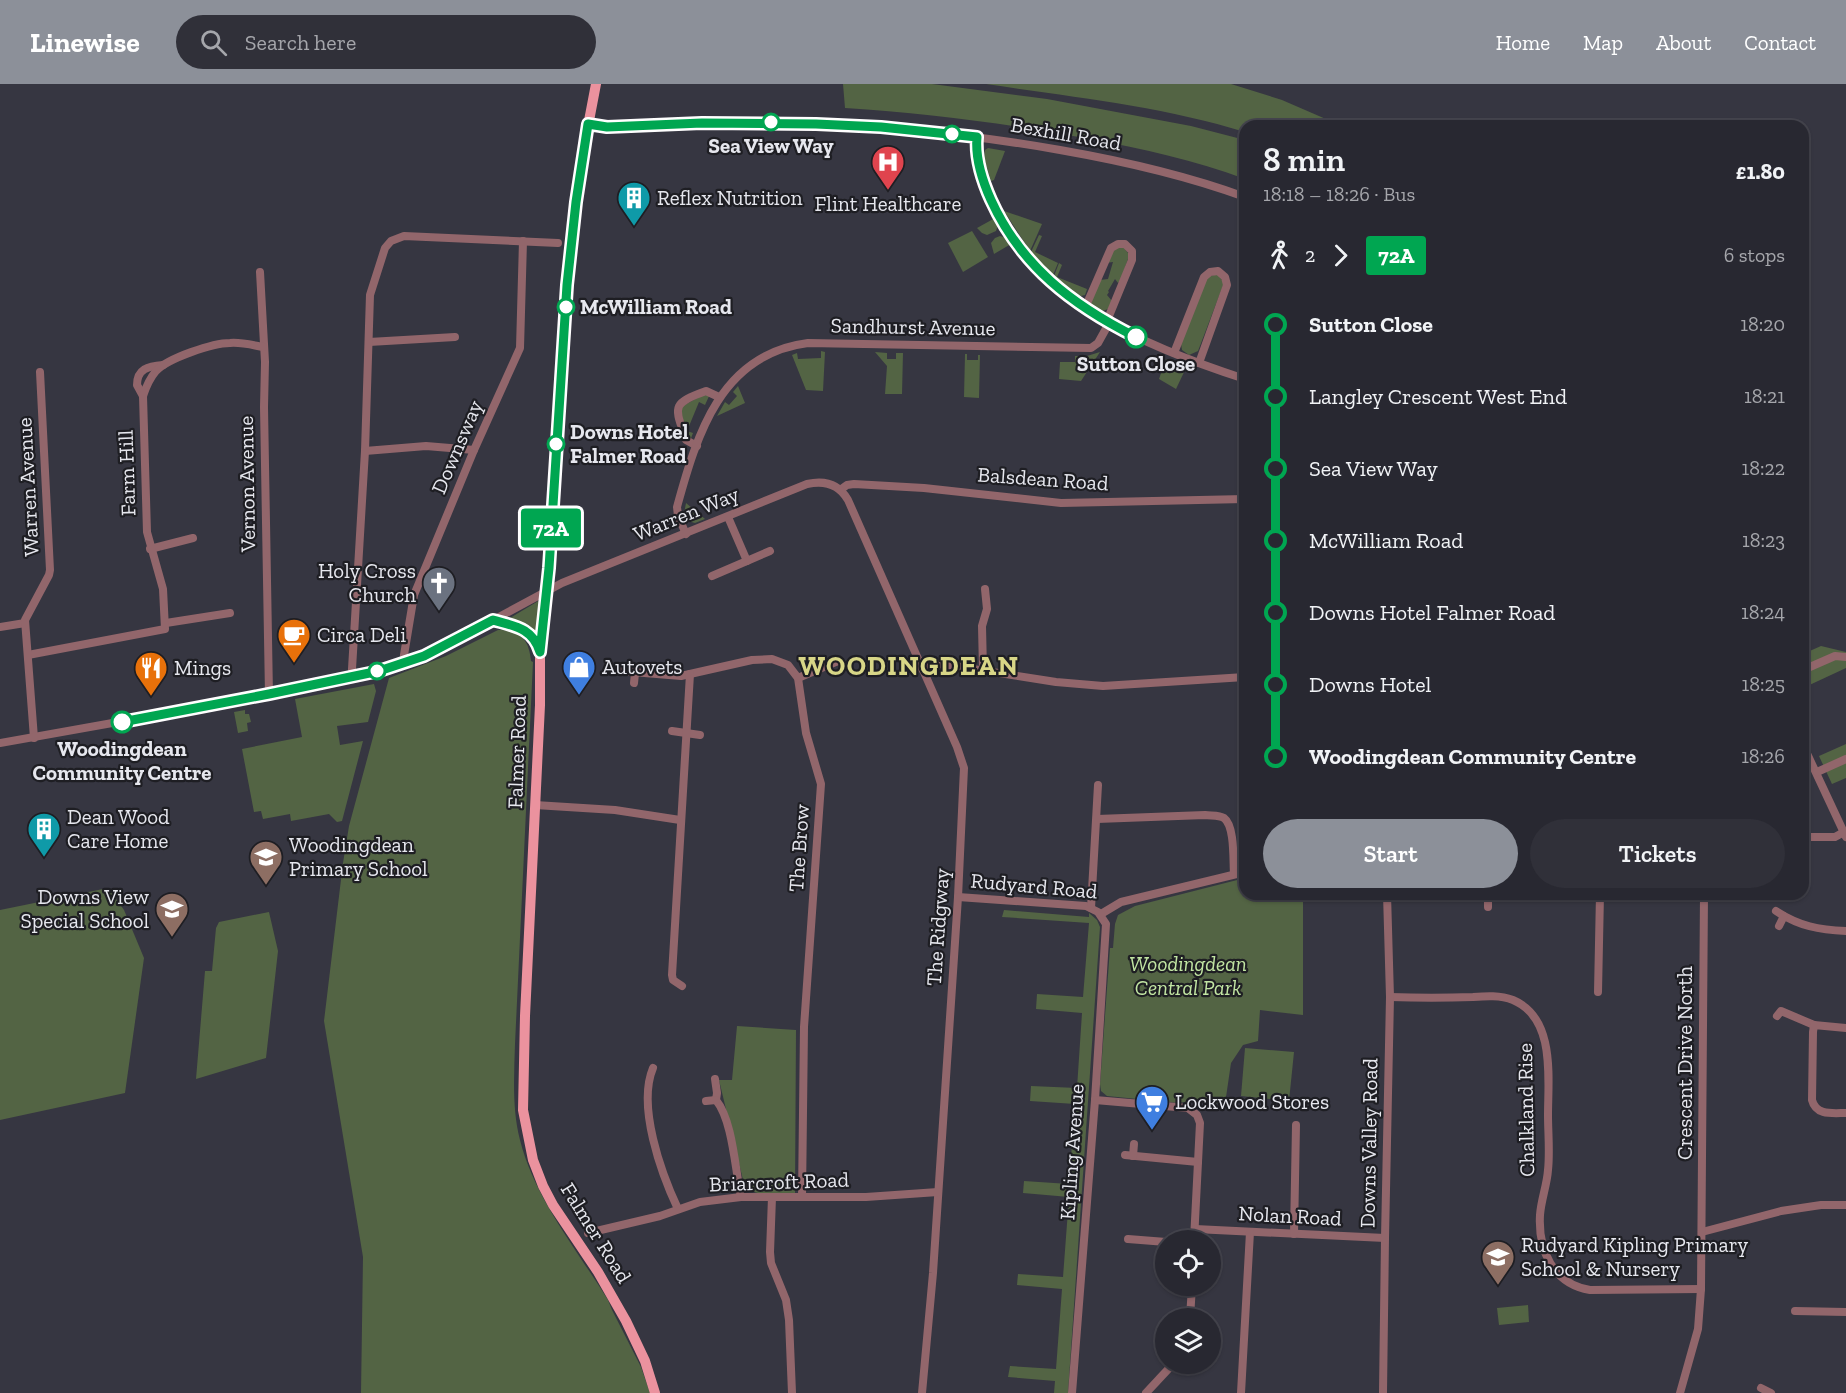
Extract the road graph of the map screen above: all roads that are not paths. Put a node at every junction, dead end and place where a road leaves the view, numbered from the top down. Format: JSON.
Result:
{"nodes":[{"id":1,"x":596,"y":84,"type":"edge"},
{"id":2,"x":588,"y":124,"type":"junction"},
{"id":3,"x":977,"y":137,"type":"junction"},
{"id":4,"x":1239,"y":195,"type":"edge"},
{"id":5,"x":523,"y":241,"type":"junction"},
{"id":6,"x":558,"y":243,"type":"dead end"},
{"id":7,"x":260,"y":273,"type":"dead end"},
{"id":8,"x":1085,"y":308,"type":"junction"},
{"id":9,"x":1109,"y":322,"type":"junction"},
{"id":10,"x":455,"y":337,"type":"dead end"},
{"id":11,"x":369,"y":342,"type":"junction"},
{"id":12,"x":263,"y":347,"type":"junction"},
{"id":13,"x":1174,"y":353,"type":"junction"},
{"id":14,"x":1199,"y":363,"type":"junction"},
{"id":15,"x":40,"y":372,"type":"dead end"},
{"id":16,"x":1239,"y":377,"type":"edge"},
{"id":17,"x":719,"y":397,"type":"junction"},
{"id":18,"x":697,"y":446,"type":"junction"},
{"id":19,"x":365,"y":450,"type":"junction"},
{"id":20,"x":474,"y":450,"type":"junction"},
{"id":21,"x":840,"y":490,"type":"junction"},
{"id":22,"x":1239,"y":499,"type":"edge"},
{"id":23,"x":728,"y":517,"type":"junction"},
{"id":24,"x":686,"y":534,"type":"junction"},
{"id":25,"x":193,"y":538,"type":"dead end"},
{"id":26,"x":150,"y":549,"type":"junction"},
{"id":27,"x":771,"y":551,"type":"dead end"},
{"id":28,"x":747,"y":561,"type":"junction"},
{"id":29,"x":711,"y":576,"type":"dead end"},
{"id":30,"x":985,"y":589,"type":"dead end"},
{"id":31,"x":546,"y":590,"type":"junction"},
{"id":32,"x":230,"y":613,"type":"dead end"},
{"id":33,"x":493,"y":620,"type":"junction"},
{"id":34,"x":25,"y":622,"type":"junction"},
{"id":35,"x":166,"y":623,"type":"junction"},
{"id":36,"x":0,"y":627,"type":"edge"},
{"id":37,"x":540,"y":652,"type":"junction"},
{"id":38,"x":28,"y":655,"type":"junction"},
{"id":39,"x":1846,"y":657,"type":"edge"},
{"id":40,"x":838,"y":661,"type":"dead end"},
{"id":41,"x":407,"y":663,"type":"junction"},
{"id":42,"x":1809,"y":667,"type":"edge"},
{"id":43,"x":922,"y":669,"type":"junction"},
{"id":44,"x":983,"y":670,"type":"junction"},
{"id":45,"x":620,"y":671,"type":"dead end"},
{"id":46,"x":635,"y":673,"type":"junction"},
{"id":47,"x":690,"y":674,"type":"junction"},
{"id":48,"x":353,"y":677,"type":"junction"},
{"id":49,"x":1239,"y":677,"type":"edge"},
{"id":50,"x":798,"y":678,"type":"junction"},
{"id":51,"x":634,"y":683,"type":"dead end"},
{"id":52,"x":269,"y":694,"type":"junction"},
{"id":53,"x":672,"y":732,"type":"dead end"},
{"id":54,"x":686,"y":733,"type":"junction"},
{"id":55,"x":700,"y":735,"type":"dead end"},
{"id":56,"x":34,"y":738,"type":"junction"},
{"id":57,"x":0,"y":743,"type":"edge"},
{"id":58,"x":1809,"y":757,"type":"edge"},
{"id":59,"x":1846,"y":759,"type":"edge"},
{"id":60,"x":1817,"y":772,"type":"junction"},
{"id":61,"x":1098,"y":785,"type":"dead end"},
{"id":62,"x":535,"y":805,"type":"junction"},
{"id":63,"x":1096,"y":819,"type":"junction"},
{"id":64,"x":680,"y":820,"type":"junction"},
{"id":65,"x":1845,"y":835,"type":"edge"},
{"id":66,"x":1809,"y":837,"type":"edge"},
{"id":67,"x":1239,"y":873,"type":"edge"},
{"id":68,"x":1234,"y":874,"type":"junction"},
{"id":69,"x":958,"y":897,"type":"junction"},
{"id":70,"x":1387,"y":900,"type":"edge"},
{"id":71,"x":1488,"y":900,"type":"edge"},
{"id":72,"x":1600,"y":900,"type":"edge"},
{"id":73,"x":1704,"y":900,"type":"edge"},
{"id":74,"x":1488,"y":907,"type":"dead end"},
{"id":75,"x":1091,"y":908,"type":"junction"},
{"id":76,"x":1101,"y":914,"type":"junction"},
{"id":77,"x":1779,"y":926,"type":"dead end"},
{"id":78,"x":1846,"y":931,"type":"edge"},
{"id":79,"x":682,"y":986,"type":"dead end"},
{"id":80,"x":1598,"y":992,"type":"dead end"},
{"id":81,"x":1390,"y":997,"type":"junction"},
{"id":82,"x":1779,"y":1010,"type":"dead end"},
{"id":83,"x":1814,"y":1025,"type":"junction"},
{"id":84,"x":1846,"y":1028,"type":"edge"},
{"id":85,"x":653,"y":1068,"type":"dead end"},
{"id":86,"x":715,"y":1079,"type":"dead end"},
{"id":87,"x":1095,"y":1100,"type":"junction"},
{"id":88,"x":1846,"y":1113,"type":"edge"},
{"id":89,"x":1296,"y":1125,"type":"dead end"},
{"id":90,"x":1285,"y":1140,"type":"dead end"},
{"id":91,"x":1296,"y":1140,"type":"junction"},
{"id":92,"x":1134,"y":1144,"type":"dead end"},
{"id":93,"x":1198,"y":1162,"type":"junction"},
{"id":94,"x":938,"y":1192,"type":"junction"},
{"id":95,"x":741,"y":1197,"type":"junction"},
{"id":96,"x":772,"y":1197,"type":"junction"},
{"id":97,"x":802,"y":1197,"type":"junction"},
{"id":98,"x":1846,"y":1205,"type":"edge"},
{"id":99,"x":678,"y":1209,"type":"junction"},
{"id":100,"x":1195,"y":1229,"type":"joint"},
{"id":101,"x":1250,"y":1232,"type":"junction"},
{"id":102,"x":1702,"y":1232,"type":"junction"},
{"id":103,"x":588,"y":1233,"type":"dead end"},
{"id":104,"x":1294,"y":1234,"type":"junction"},
{"id":105,"x":1384,"y":1238,"type":"junction"},
{"id":106,"x":1128,"y":1239,"type":"dead end"},
{"id":107,"x":1155,"y":1241,"type":"edge"},
{"id":108,"x":1701,"y":1289,"type":"junction"},
{"id":109,"x":1795,"y":1311,"type":"dead end"},
{"id":110,"x":1846,"y":1311,"type":"edge"},
{"id":111,"x":1164,"y":1374,"type":"edge"},
{"id":112,"x":1761,"y":1388,"type":"dead end"},
{"id":113,"x":654,"y":1393,"type":"edge"},
{"id":114,"x":792,"y":1393,"type":"edge"},
{"id":115,"x":922,"y":1393,"type":"edge"},
{"id":116,"x":1072,"y":1393,"type":"edge"},
{"id":117,"x":1146,"y":1393,"type":"edge"},
{"id":118,"x":1241,"y":1393,"type":"edge"},
{"id":119,"x":1383,"y":1393,"type":"edge"},
{"id":120,"x":1680,"y":1393,"type":"edge"},
{"id":121,"x":1771,"y":1393,"type":"edge"}],
"edges":[{"from":1,"to":2,"type":"main road","name":"Falmer Road"},
{"from":2,"to":3,"type":"street","name":"Bexhill Road"},
{"from":2,"to":31,"type":"main road","name":"Falmer Road"},
{"from":3,"to":4,"type":"street","name":"Bexhill Road"},
{"from":3,"to":8,"type":"street"},
{"from":5,"to":6,"type":"street"},
{"from":5,"to":11,"type":"street"},
{"from":5,"to":20,"type":"street","name":"Downsway"},
{"from":7,"to":12,"type":"street","name":"Vernon Avenue"},
{"from":8,"to":9,"type":"street"},
{"from":8,"to":9,"type":"street","name":"Sandhurst Avenue"},
{"from":9,"to":13,"type":"street"},
{"from":9,"to":17,"type":"street","name":"Sandhurst Avenue"},
{"from":10,"to":11,"type":"street"},
{"from":11,"to":19,"type":"street"},
{"from":12,"to":26,"type":"street","name":"Farm Hill"},
{"from":12,"to":52,"type":"street","name":"Vernon Avenue"},
{"from":13,"to":14,"type":"street"},
{"from":13,"to":14,"type":"street"},
{"from":14,"to":16,"type":"street"},
{"from":15,"to":34,"type":"street","name":"Warren Avenue"},
{"from":17,"to":18,"type":"street","name":"Sandhurst Avenue"},
{"from":17,"to":18,"type":"street"},
{"from":18,"to":24,"type":"street","name":"Sandhurst Avenue"},
{"from":19,"to":20,"type":"street"},
{"from":19,"to":48,"type":"street"},
{"from":20,"to":41,"type":"street","name":"Downsway"},
{"from":21,"to":22,"type":"street","name":"Balsdean Road"},
{"from":21,"to":23,"type":"street","name":"Warren Way"},
{"from":21,"to":43,"type":"street","name":"The Ridgway"},
{"from":23,"to":24,"type":"street","name":"Warren Way"},
{"from":23,"to":28,"type":"street"},
{"from":24,"to":31,"type":"street","name":"Warren Way"},
{"from":25,"to":26,"type":"street"},
{"from":26,"to":35,"type":"street","name":"Farm Hill"},
{"from":27,"to":28,"type":"street"},
{"from":28,"to":29,"type":"street"},
{"from":30,"to":44,"type":"street"},
{"from":31,"to":33,"type":"street","name":"Warren Way"},
{"from":31,"to":37,"type":"main road","name":"Falmer Road"},
{"from":32,"to":35,"type":"street"},
{"from":33,"to":37,"type":"street"},
{"from":33,"to":41,"type":"street","name":"Warren Way"},
{"from":34,"to":36,"type":"street"},
{"from":34,"to":38,"type":"street","name":"Warren Avenue"},
{"from":35,"to":38,"type":"street"},
{"from":37,"to":62,"type":"main road","name":"Falmer Road"},
{"from":38,"to":56,"type":"street","name":"Warren Avenue"},
{"from":39,"to":42,"type":"street"},
{"from":40,"to":50,"type":"street"},
{"from":41,"to":48,"type":"street","name":"Warren Way"},
{"from":43,"to":44,"type":"street"},
{"from":43,"to":69,"type":"street","name":"The Ridgway"},
{"from":44,"to":49,"type":"street"},
{"from":45,"to":46,"type":"street"},
{"from":46,"to":47,"type":"street"},
{"from":46,"to":51,"type":"street"},
{"from":47,"to":50,"type":"street"},
{"from":47,"to":54,"type":"street"},
{"from":48,"to":52,"type":"street","name":"Warren Way"},
{"from":50,"to":97,"type":"street","name":"The Brow"},
{"from":52,"to":56,"type":"street","name":"Warren Way"},
{"from":53,"to":54,"type":"street"},
{"from":54,"to":55,"type":"street"},
{"from":54,"to":64,"type":"street"},
{"from":56,"to":57,"type":"street","name":"Warren Way"},
{"from":58,"to":60,"type":"street"},
{"from":59,"to":60,"type":"street"},
{"from":60,"to":65,"type":"street"},
{"from":61,"to":63,"type":"street"},
{"from":62,"to":64,"type":"street"},
{"from":62,"to":113,"type":"main road","name":"Falmer Road"},
{"from":63,"to":68,"type":"street"},
{"from":63,"to":75,"type":"street"},
{"from":64,"to":79,"type":"street"},
{"from":65,"to":66,"type":"street"},
{"from":67,"to":68,"type":"street","name":"Rudyard Road"},
{"from":68,"to":76,"type":"street","name":"Rudyard Road"},
{"from":69,"to":75,"type":"street","name":"Rudyard Road"},
{"from":69,"to":94,"type":"street","name":"The Ridgway"},
{"from":70,"to":81,"type":"street","name":"Downs Valley Road"},
{"from":71,"to":74,"type":"street"},
{"from":72,"to":80,"type":"street"},
{"from":73,"to":102,"type":"street","name":"Crescent Drive North"},
{"from":75,"to":76,"type":"street","name":"Rudyard Road"},
{"from":76,"to":87,"type":"street","name":"Kipling Avenue"},
{"from":77,"to":78,"type":"street"},
{"from":81,"to":105,"type":"street","name":"Downs Valley Road"},
{"from":81,"to":108,"type":"street","name":"Chalkland Rise"},
{"from":82,"to":83,"type":"street"},
{"from":83,"to":84,"type":"street"},
{"from":83,"to":88,"type":"street"},
{"from":85,"to":99,"type":"street"},
{"from":86,"to":95,"type":"street"},
{"from":87,"to":93,"type":"street"},
{"from":87,"to":116,"type":"street","name":"Kipling Avenue"},
{"from":89,"to":91,"type":"street"},
{"from":90,"to":91,"type":"street"},
{"from":91,"to":104,"type":"street"},
{"from":92,"to":93,"type":"street"},
{"from":93,"to":100,"type":"street"},
{"from":94,"to":97,"type":"street","name":"Briarcroft Road"},
{"from":94,"to":115,"type":"street","name":"The Ridgway"},
{"from":95,"to":96,"type":"street","name":"Briarcroft Road"},
{"from":95,"to":99,"type":"street","name":"Briarcroft Road"},
{"from":96,"to":97,"type":"street","name":"Briarcroft Road"},
{"from":96,"to":114,"type":"street"},
{"from":98,"to":102,"type":"street"},
{"from":99,"to":103,"type":"street","name":"Briarcroft Road"},
{"from":100,"to":101,"type":"street","name":"Nolan Road"},
{"from":101,"to":104,"type":"street","name":"Nolan Road"},
{"from":101,"to":118,"type":"street"},
{"from":102,"to":108,"type":"street","name":"Crescent Drive North"},
{"from":104,"to":105,"type":"street","name":"Nolan Road"},
{"from":105,"to":119,"type":"street","name":"Downs Valley Road"},
{"from":106,"to":107,"type":"street"},
{"from":108,"to":120,"type":"street","name":"Crescent Drive North"},
{"from":109,"to":110,"type":"street"},
{"from":111,"to":117,"type":"street"},
{"from":112,"to":121,"type":"street"}]}
